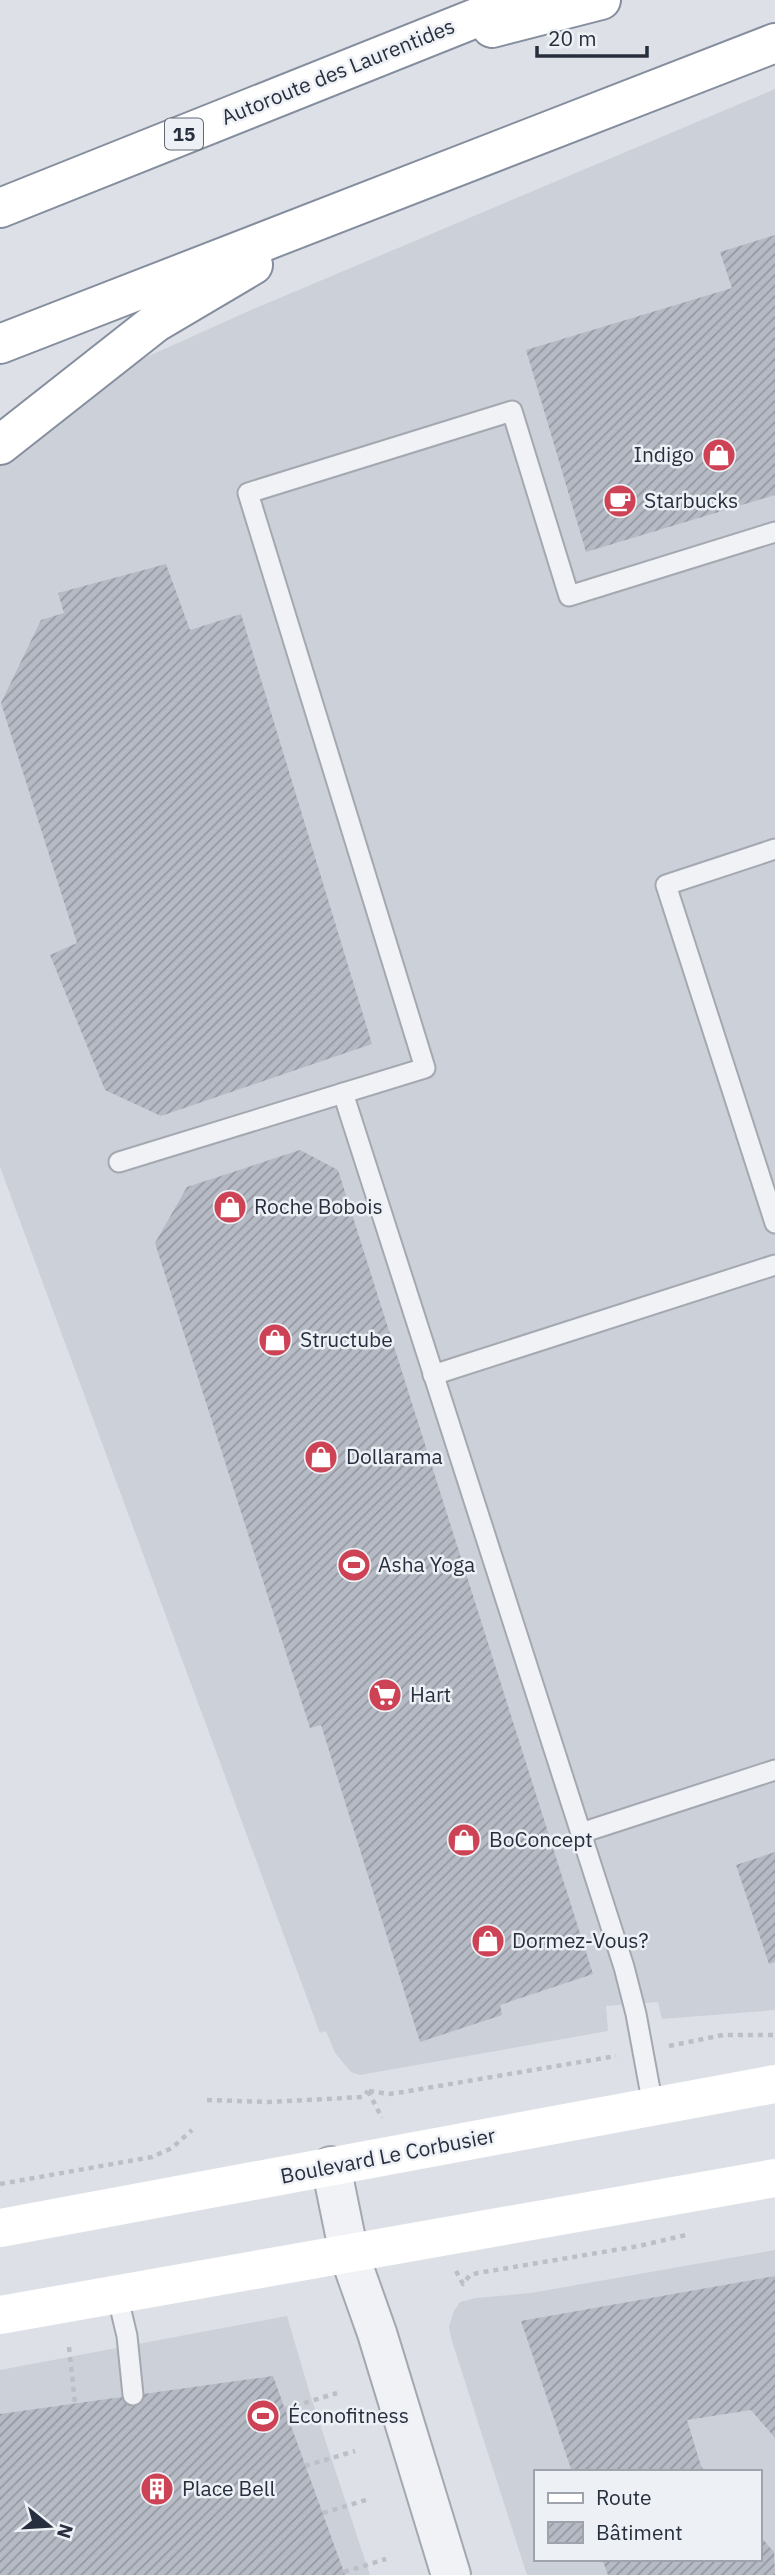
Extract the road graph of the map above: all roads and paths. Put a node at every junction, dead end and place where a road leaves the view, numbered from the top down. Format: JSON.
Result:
{"nodes":[{"id":1,"x":521,"y":0,"type":"edge"},
{"id":2,"x":601,"y":0,"type":"edge"},
{"id":3,"x":775,"y":43,"type":"edge"},
{"id":4,"x":368,"y":60,"type":"junction"},
{"id":5,"x":355,"y":206,"type":"junction"},
{"id":6,"x":0,"y":208,"type":"edge"},
{"id":7,"x":0,"y":344,"type":"edge"},
{"id":8,"x":0,"y":445,"type":"edge"},
{"id":9,"x":775,"y":532,"type":"edge"},
{"id":10,"x":775,"y":849,"type":"edge"},
{"id":11,"x":343,"y":1093,"type":"junction"},
{"id":12,"x":119,"y":1162,"type":"dead end"},
{"id":13,"x":775,"y":1223,"type":"edge"},
{"id":14,"x":775,"y":1265,"type":"edge"},
{"id":15,"x":433,"y":1375,"type":"junction"},
{"id":16,"x":775,"y":1770,"type":"edge"},
{"id":17,"x":581,"y":1833,"type":"junction"},
{"id":18,"x":775,"y":2035,"type":"edge"},
{"id":19,"x":682,"y":2043,"type":"dead end"},
{"id":20,"x":598,"y":2059,"type":"dead end"},
{"id":21,"x":775,"y":2084,"type":"edge"},
{"id":22,"x":206,"y":2100,"type":"dead end"},
{"id":23,"x":653,"y":2106,"type":"junction"},
{"id":24,"x":192,"y":2130,"type":"dead end"},
{"id":25,"x":331,"y":2166,"type":"junction"},
{"id":26,"x":775,"y":2178,"type":"edge"},
{"id":27,"x":0,"y":2184,"type":"edge"},
{"id":28,"x":0,"y":2228,"type":"edge"},
{"id":29,"x":690,"y":2235,"type":"dead end"},
{"id":30,"x":349,"y":2254,"type":"junction"},
{"id":31,"x":463,"y":2284,"type":"dead end"},
{"id":32,"x":117,"y":2294,"type":"junction"},
{"id":33,"x":0,"y":2315,"type":"edge"},
{"id":34,"x":69,"y":2347,"type":"dead end"},
{"id":35,"x":337,"y":2393,"type":"dead end"},
{"id":36,"x":133,"y":2395,"type":"dead end"},
{"id":37,"x":75,"y":2403,"type":"dead end"},
{"id":38,"x":285,"y":2409,"type":"dead end"},
{"id":39,"x":355,"y":2451,"type":"dead end"},
{"id":40,"x":305,"y":2466,"type":"dead end"},
{"id":41,"x":369,"y":2499,"type":"dead end"},
{"id":42,"x":323,"y":2513,"type":"dead end"},
{"id":43,"x":386,"y":2559,"type":"dead end"},
{"id":44,"x":344,"y":2571,"type":"dead end"},
{"id":45,"x":451,"y":2575,"type":"edge"}],
"edges":[{"from":1,"to":4,"type":"main road","name":"Autoroute des Laurentides","number":"15"},
{"from":2,"to":4,"type":"main road"},
{"from":3,"to":5,"type":"main road"},
{"from":4,"to":6,"type":"main road","name":"Autoroute des Laurentides","number":"15"},
{"from":5,"to":7,"type":"main road"},
{"from":5,"to":8,"type":"main road"},
{"from":9,"to":11,"type":"lane"},
{"from":10,"to":13,"type":"lane"},
{"from":11,"to":12,"type":"lane"},
{"from":11,"to":15,"type":"lane"},
{"from":14,"to":15,"type":"lane"},
{"from":15,"to":17,"type":"lane"},
{"from":16,"to":17,"type":"lane"},
{"from":17,"to":23,"type":"lane"},
{"from":18,"to":19,"type":"path"},
{"from":20,"to":22,"type":"path"},
{"from":21,"to":23,"type":"main road","name":"Boulevard Le Corbusier"},
{"from":23,"to":25,"type":"main road","name":"Boulevard Le Corbusier"},
{"from":24,"to":27,"type":"path"},
{"from":25,"to":28,"type":"main road","name":"Boulevard Le Corbusier"},
{"from":25,"to":30,"type":"street"},
{"from":26,"to":30,"type":"main road"},
{"from":29,"to":31,"type":"path"},
{"from":30,"to":32,"type":"main road"},
{"from":30,"to":45,"type":"street"},
{"from":32,"to":33,"type":"main road"},
{"from":32,"to":36,"type":"lane"},
{"from":34,"to":37,"type":"path"},
{"from":35,"to":38,"type":"path"},
{"from":39,"to":40,"type":"path"},
{"from":41,"to":42,"type":"path"},
{"from":43,"to":44,"type":"path"}]}
